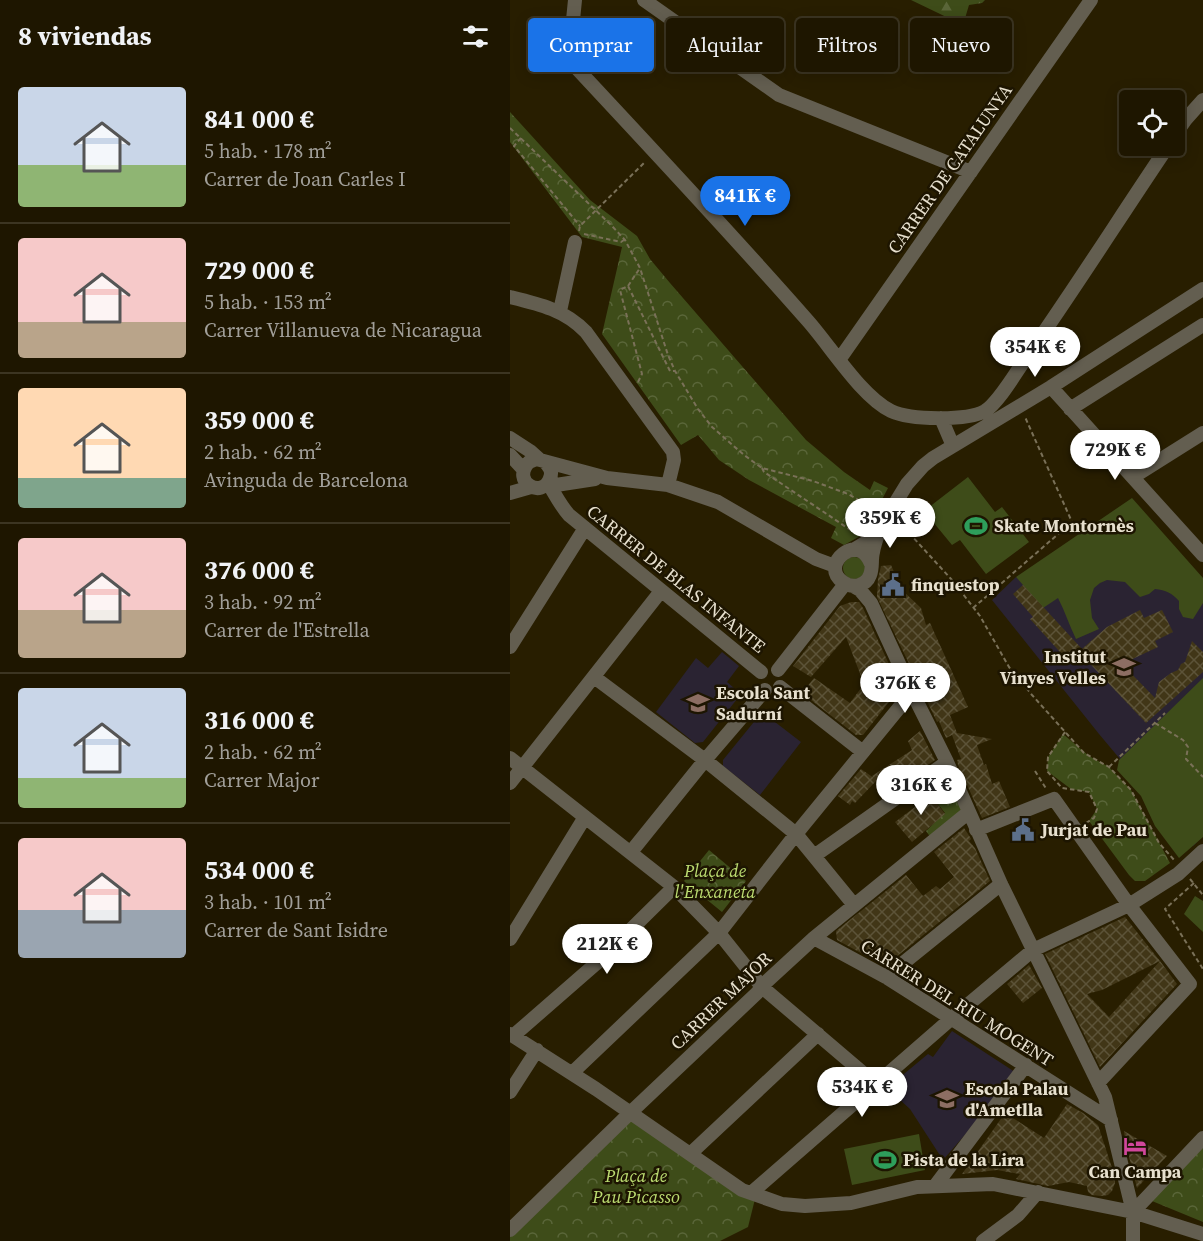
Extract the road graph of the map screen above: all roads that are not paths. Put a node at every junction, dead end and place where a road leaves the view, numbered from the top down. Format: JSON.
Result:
{"nodes":[{"id":1,"x":575,"y":0,"type":"edge"},
{"id":2,"x":644,"y":0,"type":"edge"},
{"id":3,"x":1092,"y":0,"type":"edge"},
{"id":4,"x":1203,"y":100,"type":"edge"},
{"id":5,"x":1185,"y":121,"type":"edge"},
{"id":6,"x":1161,"y":156,"type":"edge"},
{"id":7,"x":971,"y":172,"type":"junction"},
{"id":8,"x":580,"y":238,"type":"road end"},
{"id":9,"x":1203,"y":289,"type":"edge"},
{"id":10,"x":510,"y":297,"type":"edge"},
{"id":11,"x":560,"y":311,"type":"junction"},
{"id":12,"x":1203,"y":325,"type":"edge"},
{"id":13,"x":839,"y":360,"type":"junction"},
{"id":14,"x":1050,"y":387,"type":"junction"},
{"id":15,"x":1070,"y":409,"type":"junction"},
{"id":16,"x":962,"y":417,"type":"junction"},
{"id":17,"x":941,"y":418,"type":"junction"},
{"id":18,"x":1203,"y":433,"type":"edge"},
{"id":19,"x":973,"y":434,"type":"junction"},
{"id":20,"x":510,"y":438,"type":"edge"},
{"id":21,"x":953,"y":446,"type":"junction"},
{"id":22,"x":510,"y":455,"type":"edge"},
{"id":23,"x":542,"y":460,"type":"junction"},
{"id":24,"x":519,"y":472,"type":"edge"},
{"id":25,"x":1133,"y":477,"type":"junction"},
{"id":26,"x":607,"y":478,"type":"junction"},
{"id":27,"x":578,"y":481,"type":"junction"},
{"id":28,"x":548,"y":483,"type":"junction"},
{"id":29,"x":668,"y":485,"type":"junction"},
{"id":30,"x":531,"y":487,"type":"junction"},
{"id":31,"x":510,"y":493,"type":"edge"},
{"id":32,"x":569,"y":515,"type":"junction"},
{"id":33,"x":885,"y":521,"type":"junction"},
{"id":34,"x":585,"y":528,"type":"junction"},
{"id":35,"x":1201,"y":549,"type":"edge"},
{"id":36,"x":853,"y":550,"type":"junction"},
{"id":37,"x":835,"y":566,"type":"junction"},
{"id":38,"x":870,"y":570,"type":"junction"},
{"id":39,"x":849,"y":585,"type":"junction"},
{"id":40,"x":661,"y":591,"type":"junction"},
{"id":41,"x":871,"y":603,"type":"junction"},
{"id":42,"x":510,"y":647,"type":"edge"},
{"id":43,"x":778,"y":670,"type":"junction"},
{"id":44,"x":761,"y":672,"type":"junction"},
{"id":45,"x":594,"y":677,"type":"junction"},
{"id":46,"x":780,"y":687,"type":"junction"},
{"id":47,"x":765,"y":690,"type":"junction"},
{"id":48,"x":912,"y":692,"type":"junction"},
{"id":49,"x":863,"y":752,"type":"junction"},
{"id":50,"x":510,"y":758,"type":"edge"},
{"id":51,"x":705,"y":760,"type":"junction"},
{"id":52,"x":947,"y":762,"type":"junction"},
{"id":53,"x":522,"y":768,"type":"junction"},
{"id":54,"x":510,"y":783,"type":"edge"},
{"id":55,"x":969,"y":812,"type":"junction"},
{"id":56,"x":585,"y":817,"type":"junction"},
{"id":57,"x":976,"y":830,"type":"junction"},
{"id":58,"x":796,"y":834,"type":"junction"},
{"id":59,"x":1203,"y":851,"type":"edge"},
{"id":60,"x":631,"y":852,"type":"junction"},
{"id":61,"x":814,"y":856,"type":"junction"},
{"id":62,"x":1001,"y":884,"type":"junction"},
{"id":63,"x":674,"y":887,"type":"junction"},
{"id":64,"x":854,"y":905,"type":"junction"},
{"id":65,"x":1130,"y":905,"type":"junction"},
{"id":66,"x":719,"y":933,"type":"junction"},
{"id":67,"x":814,"y":938,"type":"junction"},
{"id":68,"x":510,"y":939,"type":"edge"},
{"id":69,"x":1033,"y":950,"type":"junction"},
{"id":70,"x":886,"y":978,"type":"junction"},
{"id":71,"x":762,"y":987,"type":"junction"},
{"id":72,"x":952,"y":1018,"type":"junction"},
{"id":73,"x":818,"y":1034,"type":"junction"},
{"id":74,"x":512,"y":1035,"type":"edge"},
{"id":75,"x":537,"y":1050,"type":"junction"},
{"id":76,"x":1026,"y":1065,"type":"junction"},
{"id":77,"x":572,"y":1073,"type":"junction"},
{"id":78,"x":1098,"y":1083,"type":"junction"},
{"id":79,"x":876,"y":1084,"type":"junction"},
{"id":80,"x":510,"y":1092,"type":"edge"},
{"id":81,"x":630,"y":1113,"type":"junction"},
{"id":82,"x":1111,"y":1120,"type":"junction"},
{"id":83,"x":1203,"y":1138,"type":"edge"},
{"id":84,"x":690,"y":1154,"type":"junction"},
{"id":85,"x":936,"y":1186,"type":"junction"},
{"id":86,"x":1038,"y":1192,"type":"junction"},
{"id":87,"x":751,"y":1193,"type":"junction"},
{"id":88,"x":1133,"y":1212,"type":"junction"},
{"id":89,"x":513,"y":1225,"type":"edge"},
{"id":90,"x":1203,"y":1234,"type":"edge"},
{"id":91,"x":982,"y":1241,"type":"edge"},
{"id":92,"x":1133,"y":1241,"type":"edge"}],
"edges":[{"from":1,"to":13,"type":"street"},
{"from":2,"to":7,"type":"street"},
{"from":3,"to":7,"type":"street","name":"CARRER DE CATALUNYA"},
{"from":4,"to":5,"type":"street"},
{"from":6,"to":16,"type":"street"},
{"from":7,"to":13,"type":"street","name":"CARRER DE CATALUNYA"},
{"from":8,"to":11,"type":"street"},
{"from":9,"to":14,"type":"street"},
{"from":10,"to":11,"type":"street"},
{"from":11,"to":29,"type":"street"},
{"from":12,"to":15,"type":"street"},
{"from":13,"to":17,"type":"street"},
{"from":14,"to":15,"type":"street"},
{"from":14,"to":19,"type":"street"},
{"from":15,"to":25,"type":"street"},
{"from":16,"to":17,"type":"street"},
{"from":16,"to":19,"type":"street"},
{"from":17,"to":21,"type":"street"},
{"from":18,"to":25,"type":"street"},
{"from":19,"to":21,"type":"street"},
{"from":20,"to":23,"type":"street"},
{"from":21,"to":33,"type":"street"},
{"from":22,"to":24,"type":"street"},
{"from":23,"to":24,"type":"street"},
{"from":23,"to":26,"type":"street"},
{"from":23,"to":28,"type":"street"},
{"from":24,"to":30,"type":"street"},
{"from":25,"to":35,"type":"street"},
{"from":26,"to":27,"type":"street"},
{"from":26,"to":29,"type":"street"},
{"from":27,"to":28,"type":"street"},
{"from":27,"to":32,"type":"street","name":"CARRER DE BLAS INFANTE"},
{"from":28,"to":30,"type":"street"},
{"from":28,"to":32,"type":"street","name":"CARRER DE BLAS INFANTE"},
{"from":29,"to":37,"type":"street"},
{"from":30,"to":31,"type":"street"},
{"from":32,"to":34,"type":"street","name":"CARRER DE BLAS INFANTE"},
{"from":33,"to":36,"type":"street"},
{"from":33,"to":38,"type":"street"},
{"from":34,"to":40,"type":"street","name":"CARRER DE BLAS INFANTE"},
{"from":34,"to":42,"type":"street"},
{"from":36,"to":37,"type":"street"},
{"from":36,"to":38,"type":"street"},
{"from":37,"to":39,"type":"street"},
{"from":38,"to":39,"type":"street"},
{"from":38,"to":41,"type":"street"},
{"from":39,"to":41,"type":"street"},
{"from":39,"to":43,"type":"street"},
{"from":40,"to":44,"type":"street","name":"CARRER DE BLAS INFANTE"},
{"from":40,"to":45,"type":"street"},
{"from":41,"to":48,"type":"street"},
{"from":43,"to":44,"type":"street"},
{"from":43,"to":46,"type":"street"},
{"from":44,"to":47,"type":"street"},
{"from":45,"to":51,"type":"street"},
{"from":45,"to":53,"type":"street"},
{"from":46,"to":47,"type":"street"},
{"from":46,"to":49,"type":"street"},
{"from":47,"to":51,"type":"street"},
{"from":48,"to":49,"type":"street"},
{"from":48,"to":52,"type":"street"},
{"from":49,"to":58,"type":"street"},
{"from":50,"to":53,"type":"street"},
{"from":51,"to":58,"type":"street"},
{"from":51,"to":60,"type":"street"},
{"from":52,"to":55,"type":"street"},
{"from":52,"to":61,"type":"street"},
{"from":53,"to":54,"type":"street"},
{"from":53,"to":56,"type":"street"},
{"from":55,"to":57,"type":"street"},
{"from":55,"to":64,"type":"street","name":"CARRER MAJOR"},
{"from":56,"to":60,"type":"street"},
{"from":56,"to":68,"type":"street"},
{"from":57,"to":62,"type":"street"},
{"from":57,"to":65,"type":"street"},
{"from":58,"to":61,"type":"street"},
{"from":58,"to":66,"type":"street"},
{"from":59,"to":65,"type":"street"},
{"from":60,"to":63,"type":"street"},
{"from":61,"to":64,"type":"street"},
{"from":62,"to":69,"type":"street"},
{"from":62,"to":70,"type":"street"},
{"from":63,"to":66,"type":"street"},
{"from":63,"to":74,"type":"street"},
{"from":64,"to":67,"type":"street","name":"CARRER MAJOR"},
{"from":65,"to":69,"type":"street"},
{"from":65,"to":78,"type":"street"},
{"from":66,"to":71,"type":"street"},
{"from":66,"to":77,"type":"street"},
{"from":67,"to":70,"type":"street","name":"CARRER DEL RIU MOGENT"},
{"from":67,"to":71,"type":"street","name":"CARRER MAJOR"},
{"from":69,"to":72,"type":"street"},
{"from":69,"to":78,"type":"street"},
{"from":70,"to":72,"type":"street","name":"CARRER DEL RIU MOGENT"},
{"from":71,"to":73,"type":"street"},
{"from":71,"to":81,"type":"street","name":"CARRER MAJOR"},
{"from":72,"to":76,"type":"street","name":"CARRER DEL RIU MOGENT"},
{"from":72,"to":79,"type":"street"},
{"from":73,"to":79,"type":"street"},
{"from":73,"to":84,"type":"street"},
{"from":74,"to":75,"type":"street"},
{"from":75,"to":77,"type":"street"},
{"from":75,"to":80,"type":"street"},
{"from":76,"to":82,"type":"street","name":"CARRER DEL RIU MOGENT"},
{"from":76,"to":85,"type":"street"},
{"from":77,"to":81,"type":"street"},
{"from":78,"to":82,"type":"street"},
{"from":79,"to":87,"type":"street"},
{"from":81,"to":84,"type":"street"},
{"from":81,"to":89,"type":"street","name":"CARRER MAJOR"},
{"from":82,"to":88,"type":"street"},
{"from":83,"to":88,"type":"street"},
{"from":84,"to":87,"type":"street"},
{"from":85,"to":86,"type":"street"},
{"from":85,"to":87,"type":"street"},
{"from":86,"to":88,"type":"street"},
{"from":86,"to":91,"type":"street"},
{"from":88,"to":90,"type":"street"},
{"from":88,"to":92,"type":"street"}]}
